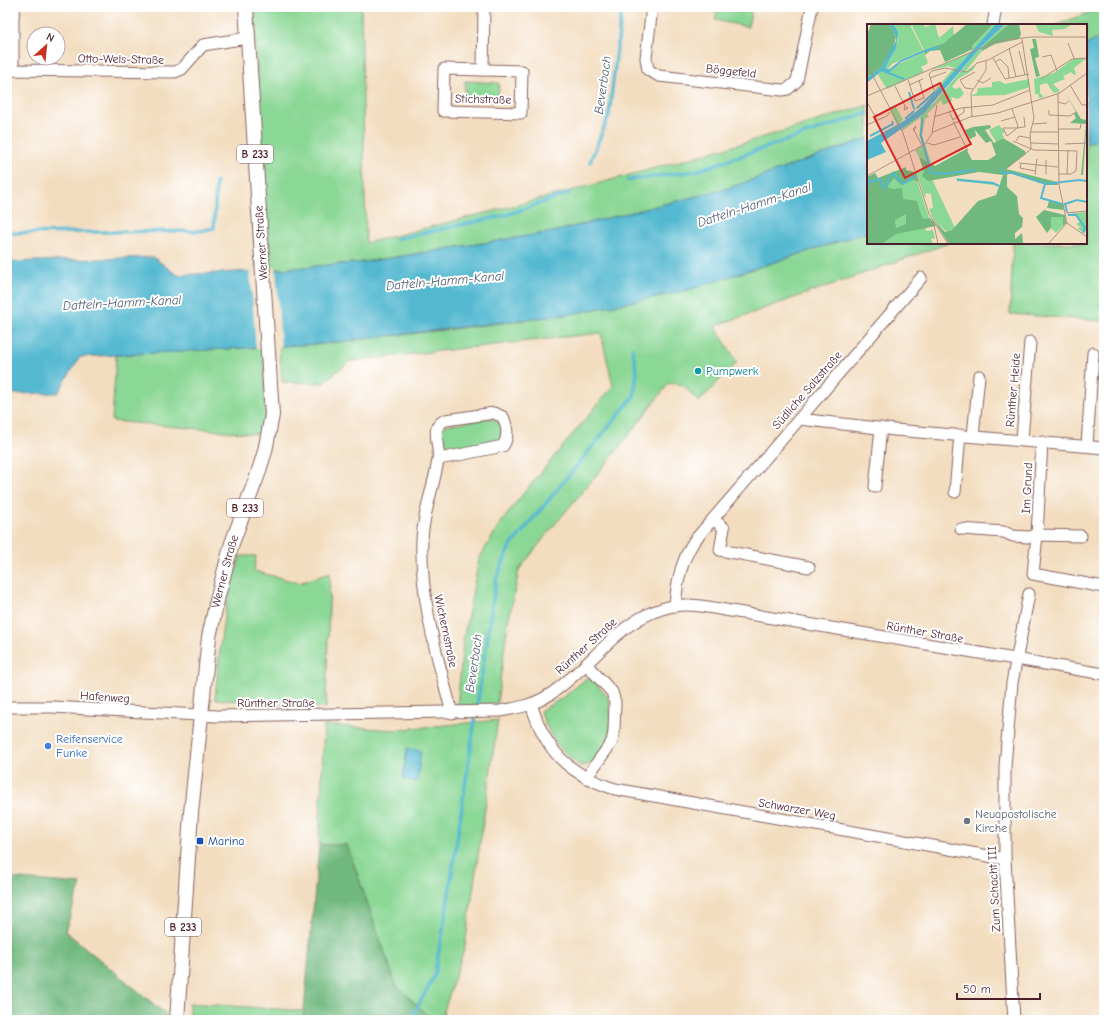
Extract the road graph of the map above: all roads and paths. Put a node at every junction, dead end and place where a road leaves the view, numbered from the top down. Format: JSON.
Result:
{"nodes":[{"id":1,"x":15,"y":7,"type":"edge"},
{"id":2,"x":246,"y":7,"type":"edge"},
{"id":3,"x":484,"y":7,"type":"edge"},
{"id":4,"x":652,"y":7,"type":"edge"},
{"id":5,"x":812,"y":7,"type":"edge"},
{"id":6,"x":996,"y":7,"type":"edge"},
{"id":7,"x":993,"y":24,"type":"edge"},
{"id":8,"x":247,"y":38,"type":"junction"},
{"id":9,"x":10,"y":70,"type":"edge"},
{"id":10,"x":483,"y":70,"type":"junction"},
{"id":11,"x":921,"y":278,"type":"dead end"},
{"id":12,"x":1030,"y":342,"type":"dead end"},
{"id":13,"x":1093,"y":353,"type":"dead end"},
{"id":14,"x":979,"y":376,"type":"dead end"},
{"id":15,"x":799,"y":419,"type":"junction"},
{"id":16,"x":881,"y":428,"type":"junction"},
{"id":17,"x":960,"y":435,"type":"junction"},
{"id":18,"x":973,"y":436,"type":"junction"},
{"id":19,"x":1022,"y":439,"type":"junction"},
{"id":20,"x":1042,"y":442,"type":"junction"},
{"id":21,"x":1087,"y":446,"type":"junction"},
{"id":22,"x":1104,"y":448,"type":"edge"},
{"id":23,"x":439,"y":459,"type":"junction"},
{"id":24,"x":875,"y":487,"type":"dead end"},
{"id":25,"x":955,"y":492,"type":"dead end"},
{"id":26,"x":713,"y":519,"type":"junction"},
{"id":27,"x":961,"y":529,"type":"dead end"},
{"id":28,"x":1037,"y":535,"type":"junction"},
{"id":29,"x":1081,"y":536,"type":"dead end"},
{"id":30,"x":810,"y":567,"type":"dead end"},
{"id":31,"x":1104,"y":587,"type":"edge"},
{"id":32,"x":1029,"y":594,"type":"dead end"},
{"id":33,"x":675,"y":606,"type":"junction"},
{"id":34,"x":1017,"y":661,"type":"junction"},
{"id":35,"x":586,"y":664,"type":"junction"},
{"id":36,"x":1104,"y":674,"type":"edge"},
{"id":37,"x":531,"y":704,"type":"junction"},
{"id":38,"x":7,"y":708,"type":"edge"},
{"id":39,"x":452,"y":713,"type":"junction"},
{"id":40,"x":201,"y":716,"type":"junction"},
{"id":41,"x":586,"y":778,"type":"junction"},
{"id":42,"x":1005,"y":859,"type":"junction"},
{"id":43,"x":177,"y":1020,"type":"edge"},
{"id":44,"x":1014,"y":1020,"type":"edge"}],
"edges":[{"from":1,"to":9,"type":"street"},
{"from":2,"to":8,"type":"main road","name":"Werner Straße","number":"B 233"},
{"from":3,"to":10,"type":"street"},
{"from":4,"to":5,"type":"street","name":"Böggefeld"},
{"from":6,"to":7,"type":"street"},
{"from":8,"to":9,"type":"street","name":"Otto-Wels-Straße"},
{"from":8,"to":40,"type":"main road","name":"Werner Straße","number":"B 233"},
{"from":10,"to":10,"type":"street","name":"Stichstraße"},
{"from":11,"to":15,"type":"street","name":"Südliche Salzstraße"},
{"from":12,"to":19,"type":"street","name":"Rünther Heide"},
{"from":13,"to":21,"type":"street"},
{"from":14,"to":18,"type":"street"},
{"from":15,"to":16,"type":"street","name":"Rünther Heide"},
{"from":15,"to":26,"type":"street","name":"Südliche Salzstraße"},
{"from":16,"to":17,"type":"street","name":"Rünther Heide"},
{"from":16,"to":24,"type":"street"},
{"from":17,"to":18,"type":"street","name":"Rünther Heide"},
{"from":17,"to":25,"type":"street"},
{"from":18,"to":19,"type":"street","name":"Rünther Heide"},
{"from":19,"to":20,"type":"street","name":"Rünther Heide"},
{"from":20,"to":21,"type":"street","name":"Rünther Heide"},
{"from":20,"to":28,"type":"street","name":"Im Grund"},
{"from":21,"to":22,"type":"street","name":"Rünther Heide"},
{"from":23,"to":23,"type":"street","name":"Wichernstraße"},
{"from":23,"to":39,"type":"street","name":"Wichernstraße"},
{"from":26,"to":30,"type":"street"},
{"from":26,"to":33,"type":"street","name":"Südliche Salzstraße"},
{"from":27,"to":28,"type":"street"},
{"from":28,"to":29,"type":"street"},
{"from":28,"to":31,"type":"street","name":"Im Grund"},
{"from":32,"to":34,"type":"street"},
{"from":33,"to":34,"type":"street","name":"Rünther Straße"},
{"from":33,"to":35,"type":"street","name":"Rünther Straße"},
{"from":34,"to":36,"type":"street","name":"Rünther Straße"},
{"from":34,"to":42,"type":"street","name":"Zum Schacht III"},
{"from":35,"to":37,"type":"street","name":"Rünther Straße"},
{"from":35,"to":41,"type":"street"},
{"from":37,"to":39,"type":"street","name":"Rünther Straße"},
{"from":37,"to":41,"type":"street","name":"Schwarzer Weg"},
{"from":38,"to":40,"type":"street","name":"Hafenweg"},
{"from":39,"to":40,"type":"street","name":"Rünther Straße"},
{"from":40,"to":43,"type":"main road","name":"Werner Straße","number":"B 233"},
{"from":41,"to":42,"type":"street","name":"Schwarzer Weg"},
{"from":42,"to":44,"type":"street","name":"Zum Schacht III"}]}
